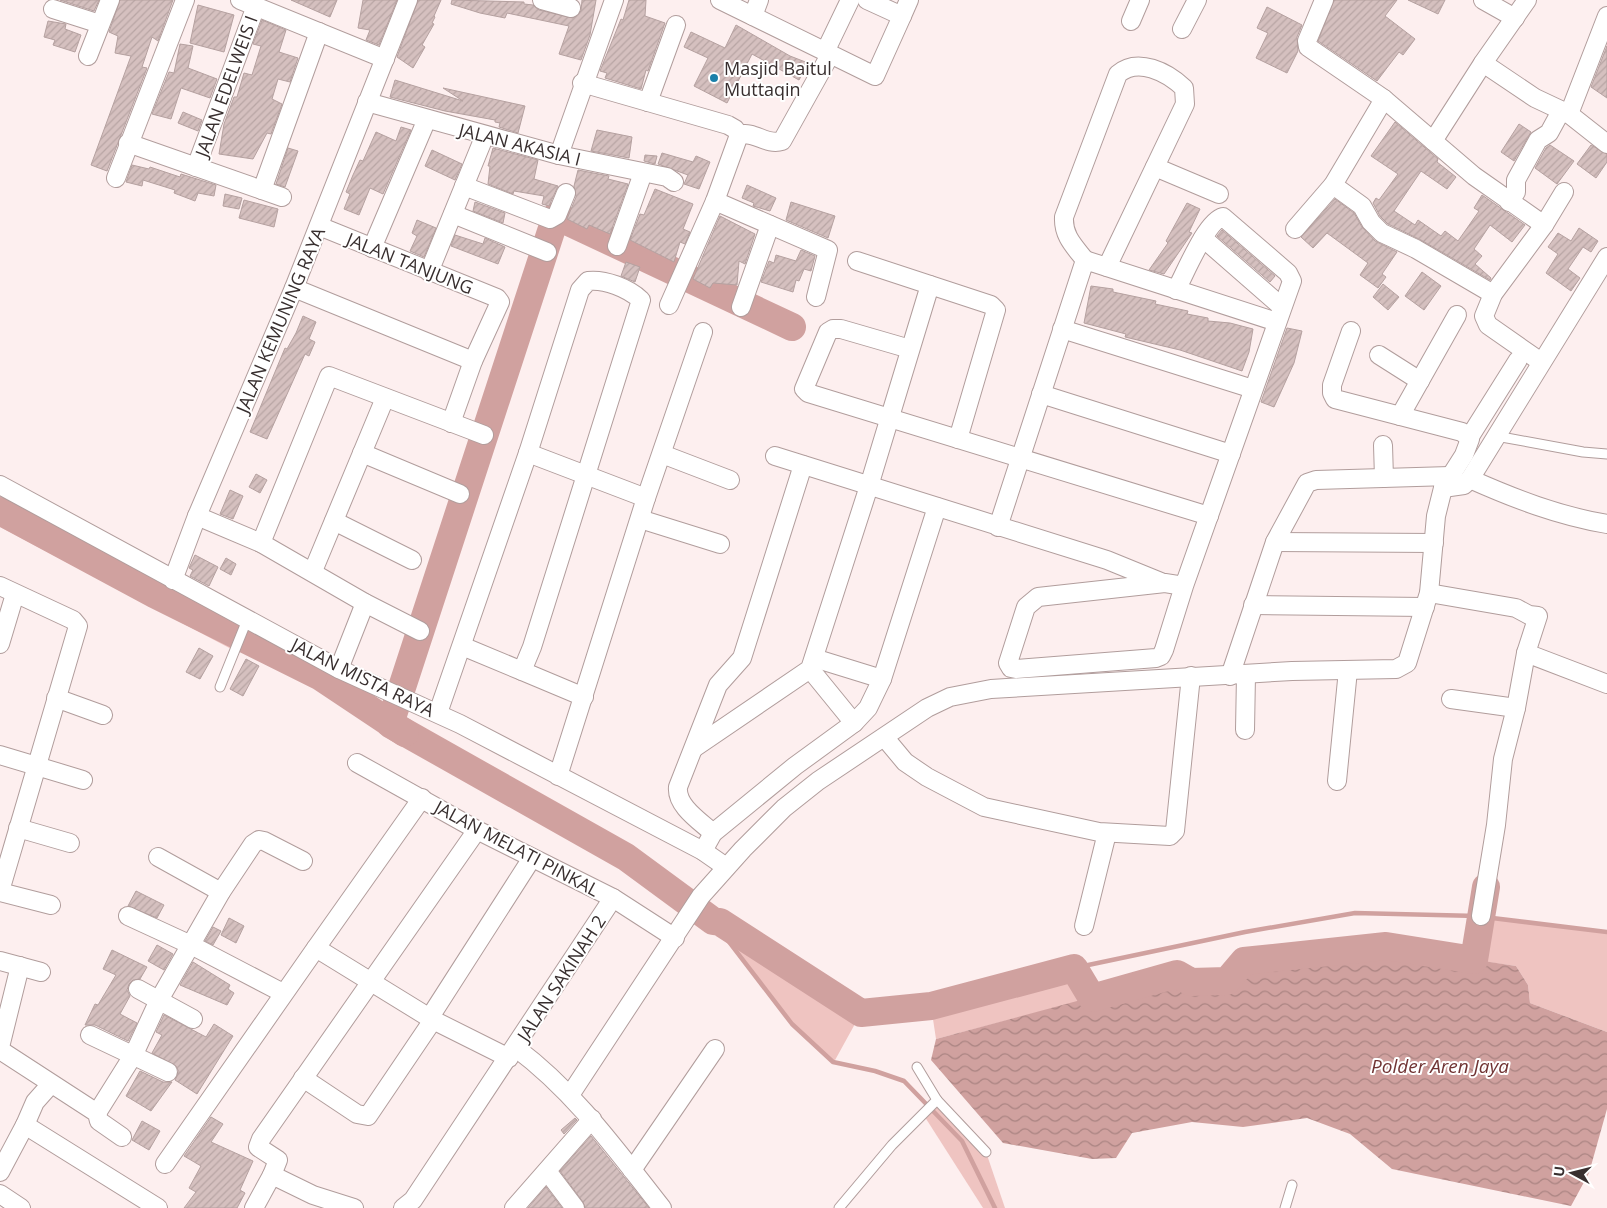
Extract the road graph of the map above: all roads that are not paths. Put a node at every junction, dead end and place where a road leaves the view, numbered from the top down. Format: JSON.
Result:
{"nodes":[{"id":1,"x":110,"y":0,"type":"edge"},
{"id":2,"x":184,"y":0,"type":"edge"},
{"id":3,"x":408,"y":0,"type":"edge"},
{"id":4,"x":542,"y":0,"type":"edge"},
{"id":5,"x":614,"y":0,"type":"edge"},
{"id":6,"x":720,"y":0,"type":"edge"},
{"id":7,"x":850,"y":0,"type":"edge"},
{"id":8,"x":867,"y":0,"type":"edge"},
{"id":9,"x":1140,"y":0,"type":"edge"},
{"id":10,"x":1197,"y":0,"type":"edge"},
{"id":11,"x":1323,"y":0,"type":"edge"},
{"id":12,"x":1483,"y":0,"type":"edge"},
{"id":13,"x":1527,"y":0,"type":"edge"},
{"id":14,"x":248,"y":3,"type":"edge"},
{"id":15,"x":570,"y":8,"type":"dead end"},
{"id":16,"x":756,"y":8,"type":"edge"},
{"id":17,"x":906,"y":8,"type":"edge"},
{"id":18,"x":53,"y":9,"type":"dead end"},
{"id":19,"x":1607,"y":16,"type":"edge"},
{"id":20,"x":1515,"y":18,"type":"junction"},
{"id":21,"x":1131,"y":21,"type":"dead end"},
{"id":22,"x":100,"y":24,"type":"junction"},
{"id":23,"x":676,"y":25,"type":"dead end"},
{"id":24,"x":1182,"y":29,"type":"dead end"},
{"id":25,"x":319,"y":32,"type":"junction"},
{"id":26,"x":828,"y":53,"type":"junction"},
{"id":27,"x":88,"y":56,"type":"dead end"},
{"id":28,"x":385,"y":59,"type":"junction"},
{"id":29,"x":1483,"y":62,"type":"junction"},
{"id":30,"x":582,"y":83,"type":"junction"},
{"id":31,"x":1384,"y":99,"type":"junction"},
{"id":32,"x":367,"y":102,"type":"junction"},
{"id":33,"x":648,"y":102,"type":"junction"},
{"id":34,"x":1565,"y":112,"type":"junction"},
{"id":35,"x":427,"y":119,"type":"junction"},
{"id":36,"x":485,"y":135,"type":"junction"},
{"id":37,"x":739,"y":135,"type":"junction"},
{"id":38,"x":1434,"y":141,"type":"junction"},
{"id":39,"x":128,"y":143,"type":"junction"},
{"id":40,"x":1607,"y":144,"type":"edge"},
{"id":41,"x":559,"y":155,"type":"junction"},
{"id":42,"x":196,"y":167,"type":"junction"},
{"id":43,"x":1155,"y":167,"type":"junction"},
{"id":44,"x":643,"y":173,"type":"junction"},
{"id":45,"x":116,"y":178,"type":"dead end"},
{"id":46,"x":674,"y":182,"type":"dead end"},
{"id":47,"x":1333,"y":185,"type":"junction"},
{"id":48,"x":464,"y":186,"type":"junction"},
{"id":49,"x":262,"y":190,"type":"junction"},
{"id":50,"x":1564,"y":192,"type":"dead end"},
{"id":51,"x":566,"y":193,"type":"dead end"},
{"id":52,"x":1218,"y":194,"type":"dead end"},
{"id":53,"x":282,"y":197,"type":"dead end"},
{"id":54,"x":715,"y":200,"type":"junction"},
{"id":55,"x":1510,"y":202,"type":"junction"},
{"id":56,"x":453,"y":214,"type":"junction"},
{"id":57,"x":770,"y":225,"type":"junction"},
{"id":58,"x":1544,"y":225,"type":"junction"},
{"id":59,"x":319,"y":226,"type":"junction"},
{"id":60,"x":1296,"y":229,"type":"dead end"},
{"id":61,"x":1203,"y":238,"type":"junction"},
{"id":62,"x":617,"y":246,"type":"dead end"},
{"id":63,"x":372,"y":248,"type":"junction"},
{"id":64,"x":547,"y":252,"type":"dead end"},
{"id":65,"x":1607,"y":257,"type":"edge"},
{"id":66,"x":1085,"y":260,"type":"junction"},
{"id":67,"x":857,"y":261,"type":"dead end"},
{"id":68,"x":1108,"y":267,"type":"junction"},
{"id":69,"x":429,"y":272,"type":"junction"},
{"id":70,"x":930,"y":285,"type":"junction"},
{"id":71,"x":294,"y":288,"type":"junction"},
{"id":72,"x":1176,"y":290,"type":"junction"},
{"id":73,"x":1493,"y":294,"type":"junction"},
{"id":74,"x":816,"y":297,"type":"dead end"},
{"id":75,"x":669,"y":304,"type":"dead end"},
{"id":76,"x":741,"y":307,"type":"dead end"},
{"id":77,"x":1279,"y":315,"type":"junction"},
{"id":78,"x":1457,"y":316,"type":"dead end"},
{"id":79,"x":1062,"y":329,"type":"junction"},
{"id":80,"x":703,"y":332,"type":"dead end"},
{"id":81,"x":1351,"y":332,"type":"dead end"},
{"id":82,"x":910,"y":349,"type":"junction"},
{"id":83,"x":1379,"y":355,"type":"dead end"},
{"id":84,"x":473,"y":360,"type":"junction"},
{"id":85,"x":1518,"y":360,"type":"dead end"},
{"id":86,"x":1541,"y":362,"type":"junction"},
{"id":87,"x":1420,"y":381,"type":"junction"},
{"id":88,"x":1253,"y":388,"type":"junction"},
{"id":89,"x":1041,"y":394,"type":"junction"},
{"id":90,"x":385,"y":398,"type":"junction"},
{"id":91,"x":1400,"y":416,"type":"junction"},
{"id":92,"x":889,"y":419,"type":"junction"},
{"id":93,"x":451,"y":423,"type":"junction"},
{"id":94,"x":484,"y":435,"type":"dead end"},
{"id":95,"x":1496,"y":436,"type":"junction"},
{"id":96,"x":1469,"y":438,"type":"junction"},
{"id":97,"x":958,"y":439,"type":"junction"},
{"id":98,"x":1383,"y":446,"type":"dead end"},
{"id":99,"x":362,"y":452,"type":"junction"},
{"id":100,"x":528,"y":453,"type":"junction"},
{"id":101,"x":662,"y":454,"type":"junction"},
{"id":102,"x":1231,"y":454,"type":"junction"},
{"id":103,"x":1607,"y":454,"type":"edge"},
{"id":104,"x":775,"y":456,"type":"dead end"},
{"id":105,"x":1020,"y":458,"type":"junction"},
{"id":106,"x":803,"y":465,"type":"junction"},
{"id":107,"x":587,"y":476,"type":"junction"},
{"id":108,"x":1384,"y":478,"type":"junction"},
{"id":109,"x":1470,"y":479,"type":"junction"},
{"id":110,"x":730,"y":480,"type":"dead end"},
{"id":111,"x":1447,"y":482,"type":"junction"},
{"id":112,"x":0,"y":485,"type":"edge"},
{"id":113,"x":869,"y":486,"type":"junction"},
{"id":114,"x":460,"y":494,"type":"dead end"},
{"id":115,"x":646,"y":498,"type":"junction"},
{"id":116,"x":937,"y":507,"type":"junction"},
{"id":117,"x":197,"y":516,"type":"junction"},
{"id":118,"x":1209,"y":516,"type":"junction"},
{"id":119,"x":640,"y":519,"type":"junction"},
{"id":120,"x":334,"y":521,"type":"junction"},
{"id":121,"x":1607,"y":524,"type":"edge"},
{"id":122,"x":998,"y":527,"type":"junction"},
{"id":123,"x":1275,"y":542,"type":"junction"},
{"id":124,"x":261,"y":543,"type":"junction"},
{"id":125,"x":1434,"y":543,"type":"junction"},
{"id":126,"x":720,"y":544,"type":"dead end"},
{"id":127,"x":412,"y":560,"type":"dead end"},
{"id":128,"x":313,"y":571,"type":"junction"},
{"id":129,"x":173,"y":580,"type":"junction"},
{"id":130,"x":1165,"y":583,"type":"junction"},
{"id":131,"x":1184,"y":586,"type":"junction"},
{"id":132,"x":8,"y":590,"type":"edge"},
{"id":133,"x":1427,"y":600,"type":"junction"},
{"id":134,"x":365,"y":603,"type":"junction"},
{"id":135,"x":1253,"y":605,"type":"junction"},
{"id":136,"x":247,"y":620,"type":"junction"},
{"id":137,"x":420,"y":631,"type":"dead end"},
{"id":138,"x":0,"y":644,"type":"edge"},
{"id":139,"x":462,"y":646,"type":"junction"},
{"id":140,"x":1526,"y":653,"type":"junction"},
{"id":141,"x":812,"y":663,"type":"junction"},
{"id":142,"x":339,"y":669,"type":"junction"},
{"id":143,"x":522,"y":670,"type":"junction"},
{"id":144,"x":1348,"y":670,"type":"junction"},
{"id":145,"x":1238,"y":675,"type":"junction"},
{"id":146,"x":1192,"y":676,"type":"junction"},
{"id":147,"x":882,"y":679,"type":"junction"},
{"id":148,"x":1607,"y":684,"type":"edge"},
{"id":149,"x":220,"y":687,"type":"dead end"},
{"id":150,"x":584,"y":697,"type":"junction"},
{"id":151,"x":56,"y":698,"type":"junction"},
{"id":152,"x":1452,"y":699,"type":"dead end"},
{"id":153,"x":1516,"y":708,"type":"junction"},
{"id":154,"x":438,"y":714,"type":"junction"},
{"id":155,"x":103,"y":715,"type":"dead end"},
{"id":156,"x":854,"y":723,"type":"junction"},
{"id":157,"x":1245,"y":730,"type":"dead end"},
{"id":158,"x":885,"y":738,"type":"junction"},
{"id":159,"x":694,"y":748,"type":"junction"},
{"id":160,"x":0,"y":755,"type":"edge"},
{"id":161,"x":357,"y":763,"type":"dead end"},
{"id":162,"x":36,"y":766,"type":"junction"},
{"id":163,"x":558,"y":776,"type":"junction"},
{"id":164,"x":83,"y":780,"type":"dead end"},
{"id":165,"x":1337,"y":780,"type":"dead end"},
{"id":166,"x":422,"y":798,"type":"junction"},
{"id":167,"x":18,"y":828,"type":"junction"},
{"id":168,"x":477,"y":830,"type":"junction"},
{"id":169,"x":713,"y":833,"type":"junction"},
{"id":170,"x":1107,"y":833,"type":"junction"},
{"id":171,"x":70,"y":843,"type":"dead end"},
{"id":172,"x":703,"y":851,"type":"junction"},
{"id":173,"x":158,"y":857,"type":"dead end"},
{"id":174,"x":532,"y":858,"type":"junction"},
{"id":175,"x":303,"y":861,"type":"dead end"},
{"id":176,"x":726,"y":867,"type":"junction"},
{"id":177,"x":0,"y":892,"type":"edge"},
{"id":178,"x":221,"y":892,"type":"junction"},
{"id":179,"x":613,"y":898,"type":"junction"},
{"id":180,"x":51,"y":905,"type":"dead end"},
{"id":181,"x":128,"y":916,"type":"dead end"},
{"id":182,"x":1481,"y":916,"type":"dead end"},
{"id":183,"x":1084,"y":926,"type":"dead end"},
{"id":184,"x":675,"y":938,"type":"junction"},
{"id":185,"x":191,"y":945,"type":"junction"},
{"id":186,"x":316,"y":948,"type":"junction"},
{"id":187,"x":0,"y":961,"type":"edge"},
{"id":188,"x":20,"y":966,"type":"junction"},
{"id":189,"x":40,"y":972,"type":"dead end"},
{"id":190,"x":371,"y":982,"type":"junction"},
{"id":191,"x":138,"y":989,"type":"dead end"},
{"id":192,"x":283,"y":993,"type":"junction"},
{"id":193,"x":159,"y":1000,"type":"junction"},
{"id":194,"x":193,"y":1019,"type":"dead end"},
{"id":195,"x":431,"y":1019,"type":"junction"},
{"id":196,"x":90,"y":1035,"type":"dead end"},
{"id":197,"x":0,"y":1048,"type":"edge"},
{"id":198,"x":716,"y":1049,"type":"dead end"},
{"id":199,"x":513,"y":1053,"type":"junction"},
{"id":200,"x":134,"y":1054,"type":"junction"},
{"id":201,"x":917,"y":1067,"type":"dead end"},
{"id":202,"x":168,"y":1072,"type":"dead end"},
{"id":203,"x":304,"y":1078,"type":"junction"},
{"id":204,"x":51,"y":1084,"type":"junction"},
{"id":205,"x":570,"y":1095,"type":"junction"},
{"id":206,"x":935,"y":1103,"type":"junction"},
{"id":207,"x":97,"y":1113,"type":"junction"},
{"id":208,"x":592,"y":1119,"type":"junction"},
{"id":209,"x":26,"y":1125,"type":"junction"},
{"id":210,"x":122,"y":1136,"type":"dead end"},
{"id":211,"x":986,"y":1152,"type":"dead end"},
{"id":212,"x":165,"y":1164,"type":"dead end"},
{"id":213,"x":632,"y":1170,"type":"junction"},
{"id":214,"x":547,"y":1171,"type":"junction"},
{"id":215,"x":0,"y":1172,"type":"edge"},
{"id":216,"x":272,"y":1176,"type":"junction"},
{"id":217,"x":1292,"y":1185,"type":"dead end"},
{"id":218,"x":0,"y":1194,"type":"edge"},
{"id":219,"x":21,"y":1208,"type":"edge"},
{"id":220,"x":158,"y":1208,"type":"edge"},
{"id":221,"x":254,"y":1208,"type":"edge"},
{"id":222,"x":354,"y":1208,"type":"edge"},
{"id":223,"x":403,"y":1208,"type":"edge"},
{"id":224,"x":514,"y":1208,"type":"edge"},
{"id":225,"x":575,"y":1208,"type":"edge"},
{"id":226,"x":662,"y":1208,"type":"edge"},
{"id":227,"x":839,"y":1208,"type":"edge"},
{"id":228,"x":1285,"y":1208,"type":"edge"}],
"edges":[{"from":1,"to":22,"type":"street"},
{"from":2,"to":39,"type":"street"},
{"from":3,"to":28,"type":"street","name":"JALAN KEMUNING RAYA"},
{"from":4,"to":15,"type":"street"},
{"from":5,"to":30,"type":"street"},
{"from":6,"to":16,"type":"street"},
{"from":7,"to":26,"type":"street"},
{"from":8,"to":17,"type":"street"},
{"from":9,"to":21,"type":"street"},
{"from":10,"to":24,"type":"street"},
{"from":11,"to":31,"type":"street"},
{"from":12,"to":20,"type":"street"},
{"from":13,"to":20,"type":"street"},
{"from":14,"to":25,"type":"street"},
{"from":14,"to":42,"type":"street","name":"JALAN EDELWEIS I"},
{"from":16,"to":26,"type":"street"},
{"from":17,"to":26,"type":"street"},
{"from":18,"to":22,"type":"street"},
{"from":19,"to":34,"type":"street"},
{"from":20,"to":29,"type":"street"},
{"from":22,"to":27,"type":"street"},
{"from":23,"to":33,"type":"street"},
{"from":25,"to":28,"type":"street"},
{"from":25,"to":49,"type":"street"},
{"from":26,"to":37,"type":"street"},
{"from":28,"to":32,"type":"street","name":"JALAN KEMUNING RAYA"},
{"from":29,"to":34,"type":"street"},
{"from":29,"to":38,"type":"street"},
{"from":30,"to":33,"type":"street"},
{"from":30,"to":41,"type":"street"},
{"from":31,"to":38,"type":"street"},
{"from":31,"to":47,"type":"street"},
{"from":32,"to":35,"type":"street","name":"JALAN AKASIA I"},
{"from":32,"to":59,"type":"street","name":"JALAN KEMUNING RAYA"},
{"from":33,"to":37,"type":"street"},
{"from":34,"to":40,"type":"street"},
{"from":34,"to":55,"type":"street"},
{"from":35,"to":36,"type":"street","name":"JALAN AKASIA I"},
{"from":35,"to":63,"type":"street"},
{"from":36,"to":41,"type":"street","name":"JALAN AKASIA I"},
{"from":36,"to":48,"type":"street"},
{"from":37,"to":54,"type":"street"},
{"from":38,"to":55,"type":"street"},
{"from":39,"to":42,"type":"street"},
{"from":39,"to":45,"type":"street"},
{"from":41,"to":44,"type":"street","name":"JALAN AKASIA I"},
{"from":42,"to":49,"type":"street"},
{"from":43,"to":52,"type":"street"},
{"from":43,"to":66,"type":"street"},
{"from":43,"to":68,"type":"street"},
{"from":44,"to":46,"type":"street","name":"JALAN AKASIA I"},
{"from":44,"to":62,"type":"street"},
{"from":47,"to":60,"type":"street"},
{"from":47,"to":73,"type":"street"},
{"from":48,"to":51,"type":"street"},
{"from":48,"to":56,"type":"street"},
{"from":49,"to":53,"type":"street"},
{"from":50,"to":58,"type":"street"},
{"from":54,"to":57,"type":"street"},
{"from":54,"to":75,"type":"street"},
{"from":55,"to":58,"type":"street"},
{"from":56,"to":64,"type":"street"},
{"from":56,"to":69,"type":"street"},
{"from":57,"to":74,"type":"street"},
{"from":57,"to":76,"type":"street"},
{"from":58,"to":73,"type":"street"},
{"from":59,"to":63,"type":"street","name":"JALAN TANJUNG"},
{"from":59,"to":71,"type":"street","name":"JALAN KEMUNING RAYA"},
{"from":61,"to":72,"type":"street"},
{"from":61,"to":77,"type":"street"},
{"from":61,"to":77,"type":"street"},
{"from":63,"to":69,"type":"street","name":"JALAN TANJUNG"},
{"from":65,"to":86,"type":"street"},
{"from":66,"to":68,"type":"street"},
{"from":66,"to":79,"type":"street"},
{"from":67,"to":70,"type":"street"},
{"from":68,"to":72,"type":"street"},
{"from":69,"to":84,"type":"street","name":"JALAN TANJUNG"},
{"from":70,"to":82,"type":"street"},
{"from":70,"to":97,"type":"street"},
{"from":71,"to":84,"type":"street"},
{"from":71,"to":117,"type":"street","name":"JALAN KEMUNING RAYA"},
{"from":72,"to":77,"type":"street"},
{"from":73,"to":86,"type":"street"},
{"from":77,"to":88,"type":"street"},
{"from":78,"to":87,"type":"street"},
{"from":79,"to":88,"type":"street"},
{"from":79,"to":89,"type":"street"},
{"from":80,"to":101,"type":"street"},
{"from":81,"to":91,"type":"street"},
{"from":82,"to":92,"type":"street"},
{"from":82,"to":92,"type":"street"},
{"from":83,"to":87,"type":"street"},
{"from":84,"to":93,"type":"street"},
{"from":85,"to":96,"type":"street"},
{"from":86,"to":95,"type":"street"},
{"from":87,"to":91,"type":"street"},
{"from":88,"to":102,"type":"street"},
{"from":89,"to":102,"type":"street"},
{"from":89,"to":105,"type":"street"},
{"from":90,"to":93,"type":"street"},
{"from":90,"to":99,"type":"street"},
{"from":90,"to":124,"type":"street"},
{"from":91,"to":96,"type":"street"},
{"from":92,"to":97,"type":"street"},
{"from":92,"to":113,"type":"street"},
{"from":93,"to":94,"type":"street"},
{"from":95,"to":103,"type":"lane"},
{"from":95,"to":109,"type":"street"},
{"from":96,"to":111,"type":"street"},
{"from":97,"to":105,"type":"street"},
{"from":98,"to":108,"type":"street"},
{"from":99,"to":114,"type":"street"},
{"from":99,"to":120,"type":"street"},
{"from":100,"to":107,"type":"street"},
{"from":100,"to":107,"type":"street"},
{"from":100,"to":139,"type":"street"},
{"from":101,"to":110,"type":"street"},
{"from":101,"to":115,"type":"street"},
{"from":102,"to":118,"type":"street"},
{"from":104,"to":106,"type":"street"},
{"from":105,"to":118,"type":"street"},
{"from":105,"to":122,"type":"street"},
{"from":106,"to":113,"type":"street"},
{"from":106,"to":159,"type":"street"},
{"from":107,"to":115,"type":"street"},
{"from":107,"to":143,"type":"street"},
{"from":108,"to":111,"type":"street"},
{"from":108,"to":123,"type":"street"},
{"from":109,"to":111,"type":"street"},
{"from":109,"to":121,"type":"street"},
{"from":111,"to":125,"type":"street"},
{"from":112,"to":129,"type":"street","name":"JALAN MISTA RAYA"},
{"from":113,"to":116,"type":"street"},
{"from":113,"to":141,"type":"street"},
{"from":115,"to":119,"type":"street"},
{"from":116,"to":122,"type":"street"},
{"from":116,"to":147,"type":"street"},
{"from":117,"to":124,"type":"street"},
{"from":117,"to":129,"type":"street","name":"JALAN KEMUNING RAYA"},
{"from":118,"to":131,"type":"street"},
{"from":119,"to":126,"type":"street"},
{"from":119,"to":150,"type":"street"},
{"from":120,"to":127,"type":"street"},
{"from":120,"to":128,"type":"street"},
{"from":122,"to":130,"type":"street"},
{"from":123,"to":125,"type":"street"},
{"from":123,"to":135,"type":"street"},
{"from":124,"to":128,"type":"street"},
{"from":125,"to":133,"type":"street"},
{"from":128,"to":134,"type":"street"},
{"from":129,"to":136,"type":"street","name":"JALAN MISTA RAYA"},
{"from":130,"to":131,"type":"street"},
{"from":130,"to":131,"type":"street"},
{"from":132,"to":138,"type":"street"},
{"from":132,"to":151,"type":"street"},
{"from":133,"to":135,"type":"street"},
{"from":133,"to":140,"type":"street"},
{"from":133,"to":144,"type":"street"},
{"from":134,"to":137,"type":"street"},
{"from":134,"to":142,"type":"street"},
{"from":135,"to":145,"type":"street"},
{"from":136,"to":142,"type":"street","name":"JALAN MISTA RAYA"},
{"from":136,"to":149,"type":"lane"},
{"from":139,"to":143,"type":"street"},
{"from":139,"to":154,"type":"street"},
{"from":140,"to":148,"type":"street"},
{"from":140,"to":153,"type":"street"},
{"from":141,"to":147,"type":"street"},
{"from":141,"to":156,"type":"street"},
{"from":141,"to":159,"type":"street"},
{"from":142,"to":154,"type":"street","name":"JALAN MISTA RAYA"},
{"from":143,"to":150,"type":"street"},
{"from":144,"to":145,"type":"street"},
{"from":144,"to":165,"type":"street"},
{"from":145,"to":146,"type":"street"},
{"from":145,"to":157,"type":"street"},
{"from":146,"to":158,"type":"street"},
{"from":146,"to":170,"type":"street"},
{"from":147,"to":156,"type":"street"},
{"from":150,"to":163,"type":"street"},
{"from":151,"to":155,"type":"street"},
{"from":151,"to":162,"type":"street"},
{"from":152,"to":153,"type":"street"},
{"from":153,"to":182,"type":"street"},
{"from":154,"to":163,"type":"street","name":"JALAN MISTA RAYA"},
{"from":156,"to":169,"type":"street"},
{"from":158,"to":170,"type":"street"},
{"from":158,"to":176,"type":"street"},
{"from":159,"to":169,"type":"street"},
{"from":160,"to":162,"type":"street"},
{"from":161,"to":166,"type":"street","name":"JALAN MELATI PINKAL"},
{"from":162,"to":164,"type":"street"},
{"from":162,"to":167,"type":"street"},
{"from":163,"to":172,"type":"street","name":"JALAN MISTA RAYA"},
{"from":166,"to":168,"type":"street","name":"JALAN MELATI PINKAL"},
{"from":166,"to":186,"type":"street"},
{"from":167,"to":171,"type":"street"},
{"from":167,"to":177,"type":"street"},
{"from":168,"to":174,"type":"street","name":"JALAN MELATI PINKAL"},
{"from":168,"to":190,"type":"street"},
{"from":169,"to":172,"type":"street"},
{"from":170,"to":183,"type":"street"},
{"from":172,"to":176,"type":"street","name":"JALAN MISTA RAYA"},
{"from":173,"to":178,"type":"street"},
{"from":174,"to":179,"type":"street","name":"JALAN MELATI PINKAL"},
{"from":174,"to":195,"type":"street"},
{"from":175,"to":178,"type":"street"},
{"from":176,"to":184,"type":"street"},
{"from":177,"to":180,"type":"street"},
{"from":178,"to":185,"type":"street"},
{"from":179,"to":184,"type":"street","name":"JALAN MELATI PINKAL"},
{"from":179,"to":199,"type":"street","name":"JALAN SAKINAH 2"},
{"from":181,"to":185,"type":"street"},
{"from":184,"to":205,"type":"street"},
{"from":185,"to":192,"type":"street"},
{"from":185,"to":193,"type":"street"},
{"from":186,"to":190,"type":"street"},
{"from":186,"to":192,"type":"street"},
{"from":187,"to":188,"type":"street"},
{"from":188,"to":189,"type":"street"},
{"from":188,"to":197,"type":"street"},
{"from":190,"to":195,"type":"street"},
{"from":190,"to":203,"type":"street"},
{"from":191,"to":193,"type":"street"},
{"from":192,"to":212,"type":"street"},
{"from":193,"to":194,"type":"street"},
{"from":193,"to":200,"type":"street"},
{"from":195,"to":199,"type":"street"},
{"from":195,"to":203,"type":"street"},
{"from":196,"to":200,"type":"street"},
{"from":197,"to":204,"type":"street"},
{"from":198,"to":213,"type":"street"},
{"from":199,"to":205,"type":"street"},
{"from":199,"to":223,"type":"street","name":"JALAN SAKINAH 2"},
{"from":200,"to":202,"type":"street"},
{"from":200,"to":207,"type":"street"},
{"from":201,"to":206,"type":"lane"},
{"from":203,"to":216,"type":"street"},
{"from":204,"to":207,"type":"street"},
{"from":204,"to":209,"type":"street"},
{"from":205,"to":208,"type":"street"},
{"from":206,"to":211,"type":"lane"},
{"from":206,"to":227,"type":"lane"},
{"from":207,"to":210,"type":"street"},
{"from":208,"to":213,"type":"street"},
{"from":208,"to":214,"type":"street"},
{"from":209,"to":215,"type":"street"},
{"from":209,"to":220,"type":"street"},
{"from":213,"to":226,"type":"street"},
{"from":214,"to":224,"type":"street"},
{"from":214,"to":225,"type":"street"},
{"from":216,"to":221,"type":"street"},
{"from":216,"to":222,"type":"street"},
{"from":217,"to":228,"type":"lane"},
{"from":218,"to":219,"type":"street"}]}
